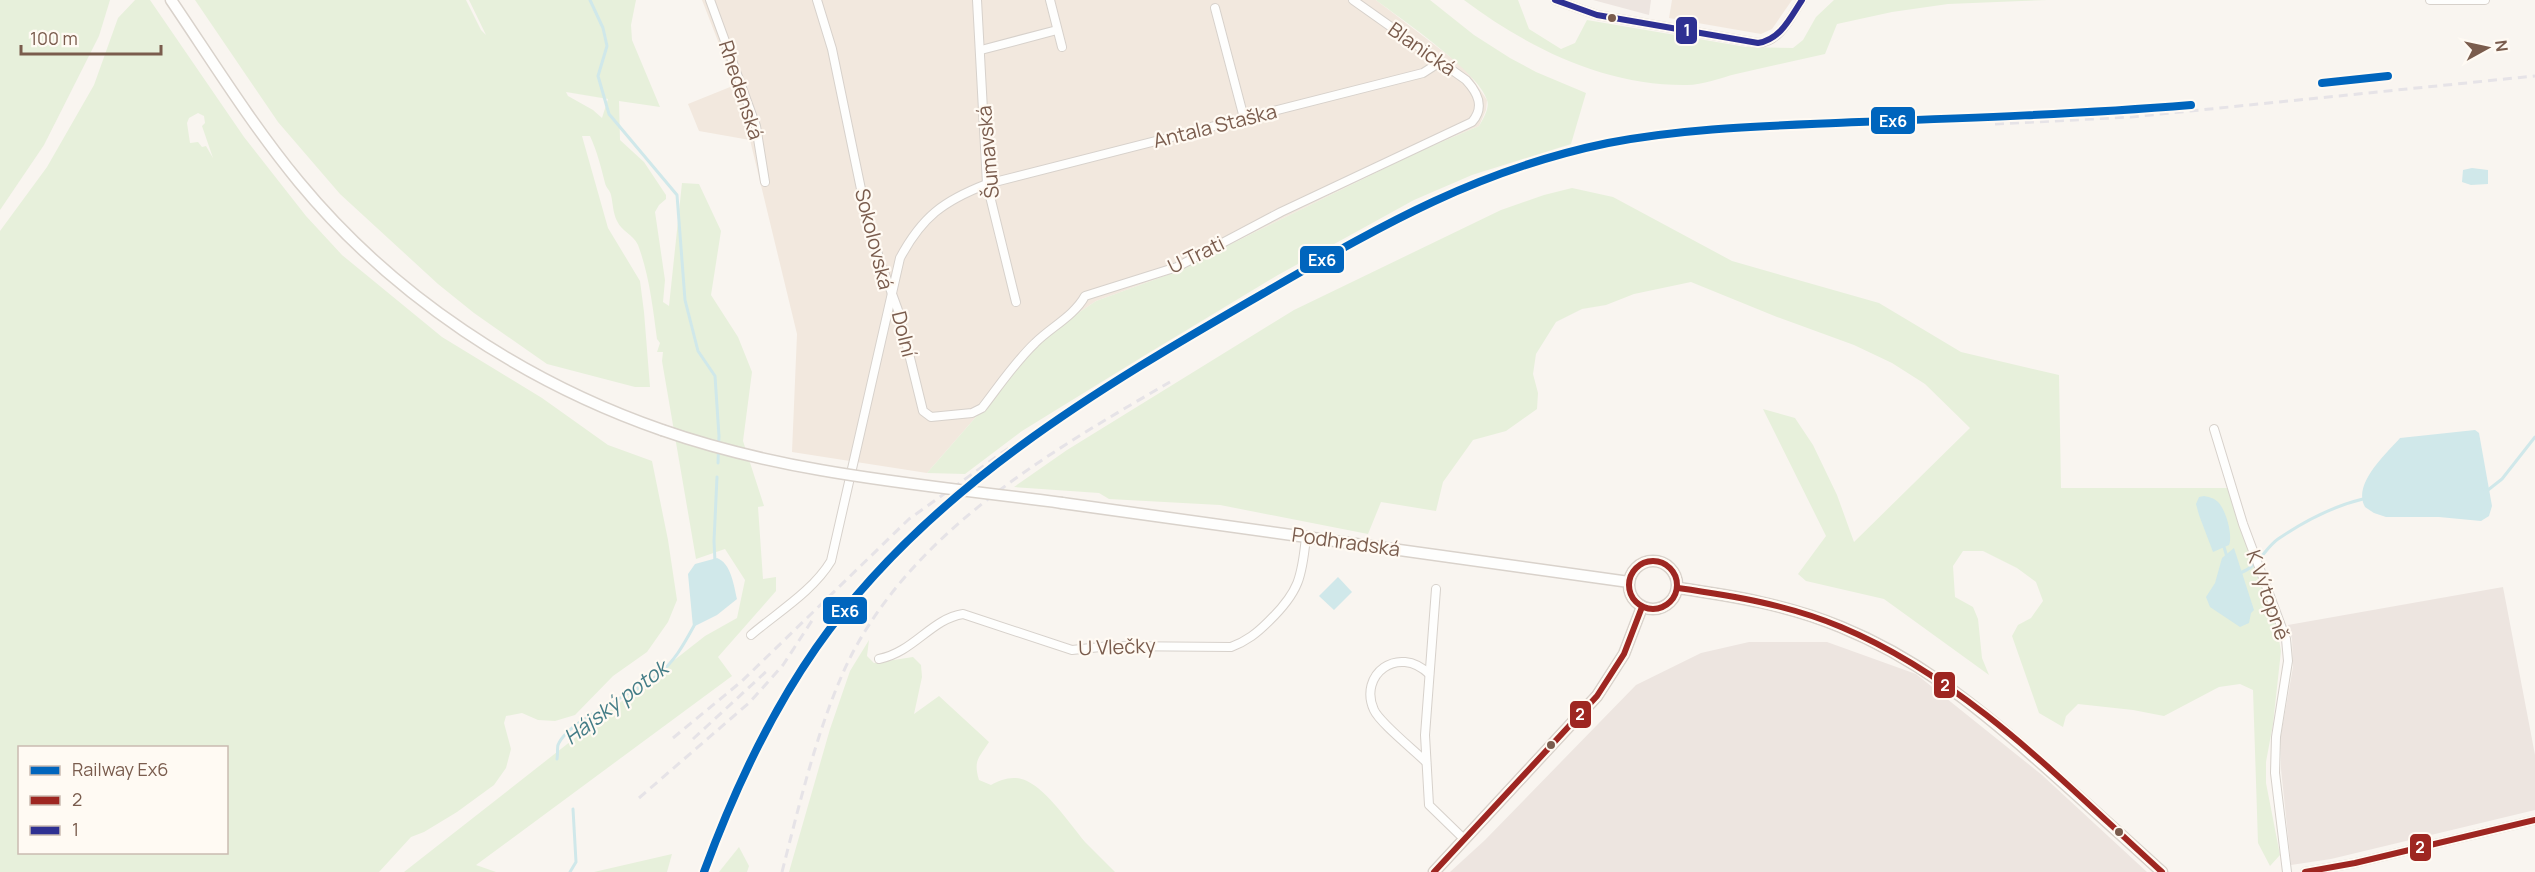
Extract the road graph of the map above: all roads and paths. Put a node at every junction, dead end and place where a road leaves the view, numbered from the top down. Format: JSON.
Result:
{"nodes":[{"id":1,"x":171,"y":0,"type":"edge"},
{"id":2,"x":710,"y":0,"type":"edge"},
{"id":3,"x":817,"y":0,"type":"edge"},
{"id":4,"x":977,"y":0,"type":"edge"},
{"id":5,"x":1050,"y":0,"type":"edge"},
{"id":6,"x":1353,"y":0,"type":"edge"},
{"id":7,"x":1556,"y":0,"type":"edge"},
{"id":8,"x":1802,"y":0,"type":"edge"},
{"id":9,"x":2430,"y":0,"type":"edge"},
{"id":10,"x":2485,"y":0,"type":"edge"},
{"id":11,"x":1215,"y":8,"type":"dead end"},
{"id":12,"x":1057,"y":30,"type":"junction"},
{"id":13,"x":1062,"y":47,"type":"dead end"},
{"id":14,"x":981,"y":50,"type":"junction"},
{"id":15,"x":1440,"y":62,"type":"junction"},
{"id":16,"x":1480,"y":107,"type":"joint"},
{"id":17,"x":1244,"y":118,"type":"junction"},
{"id":18,"x":765,"y":182,"type":"dead end"},
{"id":19,"x":987,"y":184,"type":"junction"},
{"id":20,"x":891,"y":288,"type":"junction"},
{"id":21,"x":1016,"y":302,"type":"dead end"},
{"id":22,"x":931,"y":417,"type":"joint"},
{"id":23,"x":2214,"y":429,"type":"dead end"},
{"id":24,"x":1306,"y":537,"type":"junction"},
{"id":25,"x":1629,"y":582,"type":"junction"},
{"id":26,"x":1677,"y":588,"type":"junction"},
{"id":27,"x":1436,"y":589,"type":"dead end"},
{"id":28,"x":1642,"y":607,"type":"junction"},
{"id":29,"x":751,"y":634,"type":"dead end"},
{"id":30,"x":879,"y":658,"type":"dead end"},
{"id":31,"x":1429,"y":674,"type":"junction"},
{"id":32,"x":1426,"y":762,"type":"junction"},
{"id":33,"x":2535,"y":820,"type":"edge"},
{"id":34,"x":1464,"y":839,"type":"junction"},
{"id":35,"x":1434,"y":872,"type":"edge"},
{"id":36,"x":2162,"y":872,"type":"edge"},
{"id":37,"x":2287,"y":872,"type":"edge"},
{"id":38,"x":2305,"y":872,"type":"edge"}],
"edges":[{"from":1,"to":24,"type":"main road","name":"Podhradská","bridge":true},
{"from":2,"to":18,"type":"street","name":"Rhedenská"},
{"from":3,"to":20,"type":"street","name":"Sokolovská"},
{"from":4,"to":14,"type":"street","name":"Šumavská"},
{"from":5,"to":12,"type":"street"},
{"from":6,"to":15,"type":"street","name":"Blanická"},
{"from":7,"to":8,"type":"street"},
{"from":9,"to":10,"type":"street"},
{"from":11,"to":17,"type":"street"},
{"from":12,"to":13,"type":"street"},
{"from":12,"to":14,"type":"street"},
{"from":14,"to":19,"type":"street","name":"Šumavská"},
{"from":15,"to":16,"type":"street","name":"Blanická"},
{"from":15,"to":17,"type":"street","name":"Antala Staška"},
{"from":16,"to":22,"type":"street","name":"U Trati"},
{"from":17,"to":19,"type":"street","name":"Antala Staška"},
{"from":19,"to":20,"type":"street","name":"Dolní"},
{"from":19,"to":21,"type":"street","name":"Šumavská"},
{"from":20,"to":22,"type":"street","name":"Dolní"},
{"from":20,"to":29,"type":"street","name":"Sokolovská"},
{"from":23,"to":37,"type":"street","name":"K Výtopně"},
{"from":24,"to":25,"type":"main road","name":"Podhradská"},
{"from":24,"to":30,"type":"street","name":"U Vlečky"},
{"from":25,"to":26,"type":"main road"},
{"from":25,"to":28,"type":"main road"},
{"from":26,"to":28,"type":"main road"},
{"from":26,"to":36,"type":"main road"},
{"from":27,"to":31,"type":"street"},
{"from":28,"to":34,"type":"main road"},
{"from":31,"to":32,"type":"street"},
{"from":31,"to":32,"type":"street"},
{"from":32,"to":34,"type":"street"},
{"from":33,"to":38,"type":"street"},
{"from":34,"to":35,"type":"main road"}]}
